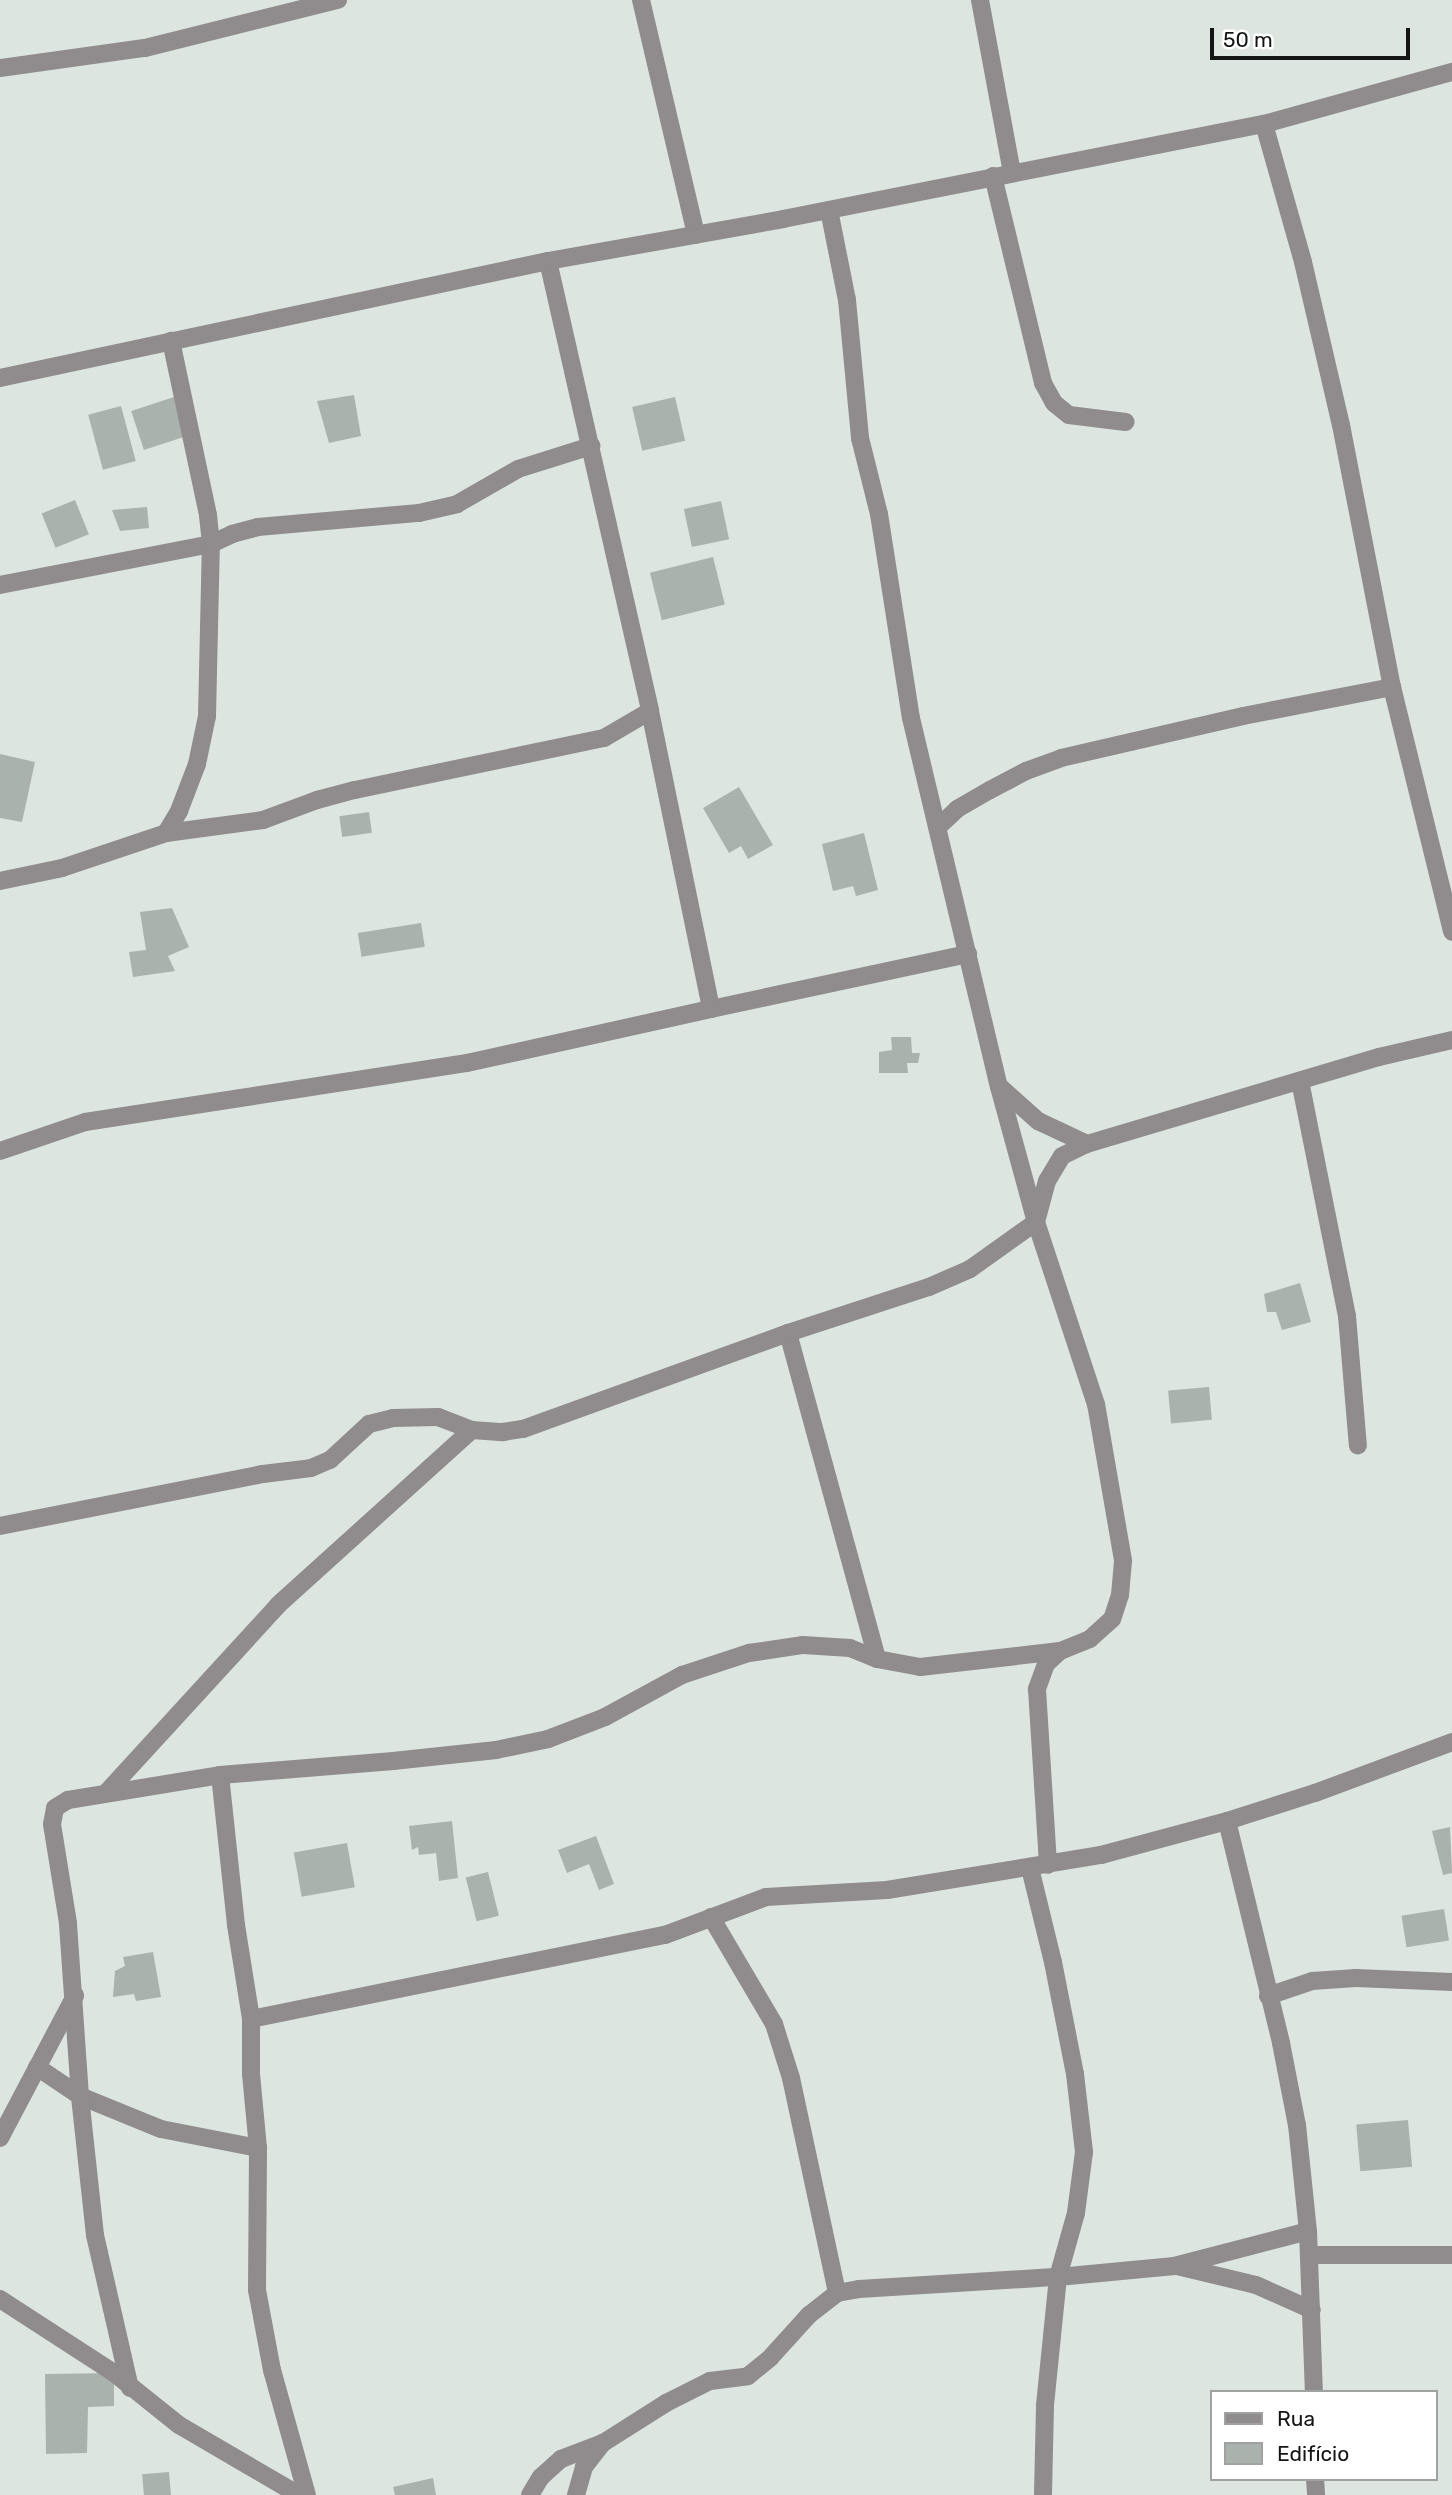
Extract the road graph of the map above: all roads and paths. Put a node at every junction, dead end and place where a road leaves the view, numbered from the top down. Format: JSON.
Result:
{"nodes":[{"id":1,"x":338,"y":0,"type":"edge"},
{"id":2,"x":642,"y":0,"type":"edge"},
{"id":3,"x":980,"y":0,"type":"edge"},
{"id":4,"x":0,"y":68,"type":"edge"},
{"id":5,"x":1452,"y":72,"type":"edge"},
{"id":6,"x":1264,"y":124,"type":"junction"},
{"id":7,"x":1012,"y":172,"type":"junction"},
{"id":8,"x":993,"y":176,"type":"junction"},
{"id":9,"x":829,"y":210,"type":"junction"},
{"id":10,"x":696,"y":235,"type":"junction"},
{"id":11,"x":548,"y":261,"type":"junction"},
{"id":12,"x":171,"y":341,"type":"junction"},
{"id":13,"x":0,"y":378,"type":"edge"},
{"id":14,"x":1126,"y":422,"type":"dead end"},
{"id":15,"x":591,"y":446,"type":"junction"},
{"id":16,"x":211,"y":544,"type":"junction"},
{"id":17,"x":0,"y":584,"type":"edge"},
{"id":18,"x":1392,"y":687,"type":"junction"},
{"id":19,"x":650,"y":711,"type":"junction"},
{"id":20,"x":938,"y":827,"type":"junction"},
{"id":21,"x":166,"y":834,"type":"junction"},
{"id":22,"x":0,"y":881,"type":"edge"},
{"id":23,"x":1452,"y":932,"type":"edge"},
{"id":24,"x":968,"y":954,"type":"junction"},
{"id":25,"x":711,"y":1009,"type":"junction"},
{"id":26,"x":1452,"y":1040,"type":"edge"},
{"id":27,"x":1300,"y":1081,"type":"junction"},
{"id":28,"x":999,"y":1087,"type":"junction"},
{"id":29,"x":1087,"y":1144,"type":"junction"},
{"id":30,"x":0,"y":1151,"type":"edge"},
{"id":31,"x":1036,"y":1222,"type":"junction"},
{"id":32,"x":788,"y":1333,"type":"junction"},
{"id":33,"x":472,"y":1430,"type":"junction"},
{"id":34,"x":1358,"y":1446,"type":"dead end"},
{"id":35,"x":0,"y":1526,"type":"edge"},
{"id":36,"x":1060,"y":1651,"type":"junction"},
{"id":37,"x":877,"y":1659,"type":"junction"},
{"id":38,"x":1452,"y":1742,"type":"edge"},
{"id":39,"x":220,"y":1775,"type":"junction"},
{"id":40,"x":106,"y":1793,"type":"junction"},
{"id":41,"x":1227,"y":1821,"type":"junction"},
{"id":42,"x":1039,"y":1866,"type":"junction"},
{"id":43,"x":711,"y":1917,"type":"junction"},
{"id":44,"x":1452,"y":1982,"type":"edge"},
{"id":45,"x":75,"y":1996,"type":"junction"},
{"id":46,"x":1268,"y":1996,"type":"junction"},
{"id":47,"x":251,"y":2019,"type":"junction"},
{"id":48,"x":37,"y":2067,"type":"junction"},
{"id":49,"x":80,"y":2096,"type":"junction"},
{"id":50,"x":0,"y":2138,"type":"edge"},
{"id":51,"x":258,"y":2148,"type":"junction"},
{"id":52,"x":1308,"y":2231,"type":"junction"},
{"id":53,"x":1309,"y":2255,"type":"junction"},
{"id":54,"x":1452,"y":2255,"type":"edge"},
{"id":55,"x":1174,"y":2266,"type":"junction"},
{"id":56,"x":1058,"y":2277,"type":"junction"},
{"id":57,"x":837,"y":2293,"type":"junction"},
{"id":58,"x":0,"y":2299,"type":"edge"},
{"id":59,"x":1312,"y":2310,"type":"junction"},
{"id":60,"x":130,"y":2388,"type":"junction"},
{"id":61,"x":1314,"y":2390,"type":"edge"},
{"id":62,"x":603,"y":2443,"type":"junction"},
{"id":63,"x":299,"y":2495,"type":"edge"},
{"id":64,"x":307,"y":2495,"type":"edge"},
{"id":65,"x":530,"y":2495,"type":"edge"},
{"id":66,"x":576,"y":2495,"type":"edge"},
{"id":67,"x":1042,"y":2495,"type":"edge"}],
"edges":[{"from":1,"to":4,"type":"street"},
{"from":2,"to":10,"type":"street"},
{"from":3,"to":7,"type":"street"},
{"from":5,"to":6,"type":"street"},
{"from":6,"to":7,"type":"street"},
{"from":6,"to":18,"type":"street"},
{"from":7,"to":8,"type":"street"},
{"from":8,"to":9,"type":"street"},
{"from":8,"to":14,"type":"street"},
{"from":9,"to":10,"type":"street"},
{"from":9,"to":20,"type":"street"},
{"from":10,"to":11,"type":"street"},
{"from":11,"to":12,"type":"street"},
{"from":11,"to":15,"type":"street"},
{"from":12,"to":13,"type":"street"},
{"from":12,"to":16,"type":"street"},
{"from":15,"to":16,"type":"street"},
{"from":15,"to":19,"type":"street"},
{"from":16,"to":17,"type":"street"},
{"from":16,"to":21,"type":"street"},
{"from":18,"to":20,"type":"street"},
{"from":18,"to":23,"type":"street"},
{"from":19,"to":21,"type":"street"},
{"from":19,"to":25,"type":"street"},
{"from":20,"to":24,"type":"street"},
{"from":21,"to":22,"type":"street"},
{"from":24,"to":25,"type":"street"},
{"from":24,"to":28,"type":"street"},
{"from":25,"to":30,"type":"street"},
{"from":26,"to":27,"type":"street"},
{"from":27,"to":29,"type":"street"},
{"from":27,"to":34,"type":"street"},
{"from":28,"to":29,"type":"street"},
{"from":28,"to":31,"type":"street"},
{"from":29,"to":31,"type":"street"},
{"from":31,"to":32,"type":"street"},
{"from":31,"to":36,"type":"street"},
{"from":32,"to":33,"type":"street"},
{"from":32,"to":37,"type":"street"},
{"from":33,"to":35,"type":"street"},
{"from":33,"to":40,"type":"street"},
{"from":36,"to":37,"type":"street"},
{"from":36,"to":42,"type":"street"},
{"from":37,"to":39,"type":"street"},
{"from":38,"to":41,"type":"street"},
{"from":39,"to":40,"type":"street"},
{"from":39,"to":47,"type":"street"},
{"from":40,"to":45,"type":"street"},
{"from":41,"to":42,"type":"street"},
{"from":41,"to":46,"type":"street"},
{"from":42,"to":43,"type":"street"},
{"from":42,"to":56,"type":"street"},
{"from":43,"to":47,"type":"street"},
{"from":43,"to":57,"type":"street"},
{"from":44,"to":46,"type":"street"},
{"from":45,"to":48,"type":"street"},
{"from":45,"to":49,"type":"street"},
{"from":46,"to":52,"type":"street"},
{"from":47,"to":51,"type":"street"},
{"from":48,"to":49,"type":"street"},
{"from":48,"to":50,"type":"street"},
{"from":49,"to":51,"type":"street"},
{"from":49,"to":60,"type":"street"},
{"from":51,"to":64,"type":"street"},
{"from":52,"to":53,"type":"street"},
{"from":52,"to":55,"type":"street"},
{"from":53,"to":54,"type":"street"},
{"from":53,"to":59,"type":"street"},
{"from":55,"to":56,"type":"street"},
{"from":55,"to":59,"type":"street"},
{"from":56,"to":57,"type":"street"},
{"from":56,"to":67,"type":"street"},
{"from":57,"to":62,"type":"street"},
{"from":58,"to":60,"type":"street"},
{"from":59,"to":61,"type":"street"},
{"from":60,"to":63,"type":"street"},
{"from":62,"to":65,"type":"street"},
{"from":62,"to":66,"type":"street"}]}
